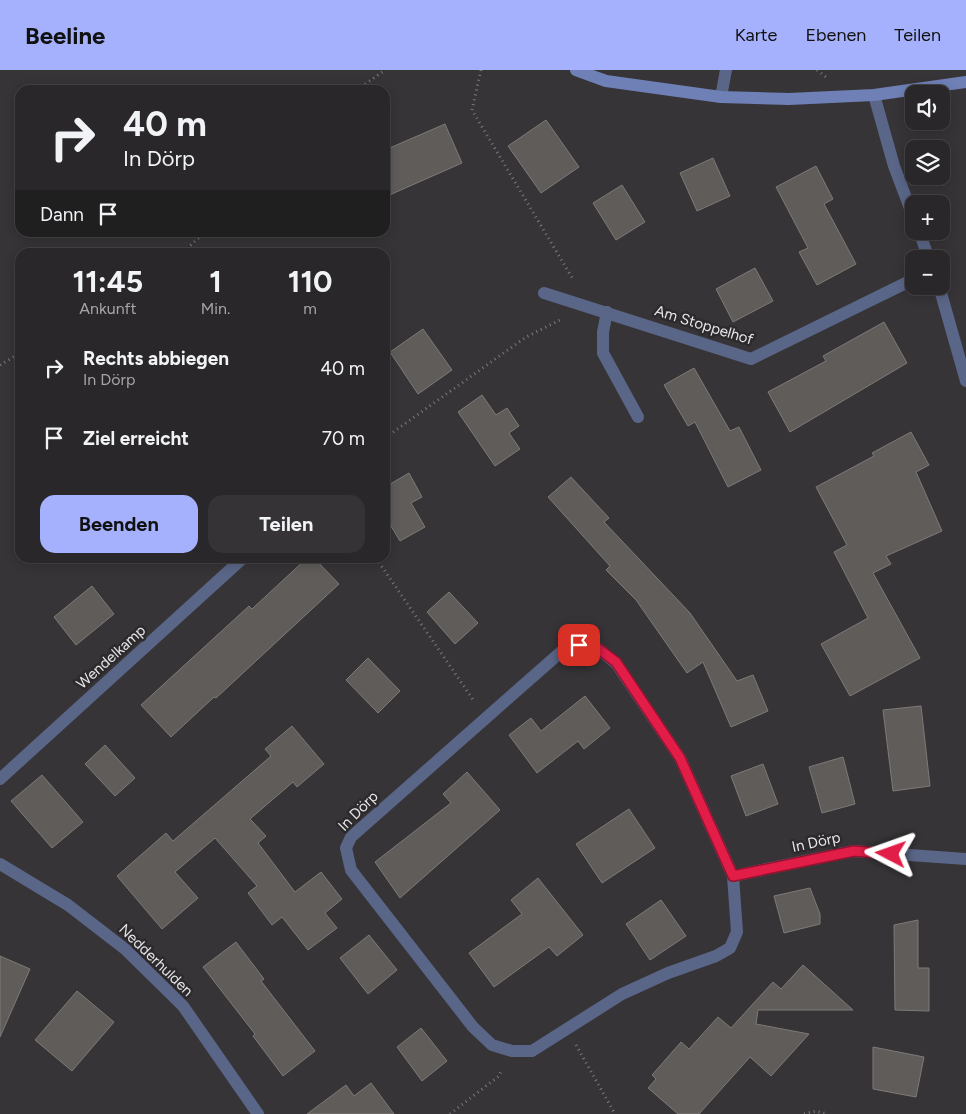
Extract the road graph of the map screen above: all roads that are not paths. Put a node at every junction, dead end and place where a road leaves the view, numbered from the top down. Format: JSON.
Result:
{"nodes":[{"id":1,"x":576,"y":70,"type":"edge"},
{"id":2,"x":726,"y":70,"type":"edge"},
{"id":3,"x":966,"y":82,"type":"edge"},
{"id":4,"x":874,"y":95,"type":"junction"},
{"id":5,"x":721,"y":97,"type":"junction"},
{"id":6,"x":905,"y":195,"type":"edge"},
{"id":7,"x":905,"y":283,"type":"edge"},
{"id":8,"x":544,"y":293,"type":"dead end"},
{"id":9,"x":942,"y":295,"type":"edge"},
{"id":10,"x":607,"y":312,"type":"junction"},
{"id":11,"x":966,"y":381,"type":"edge"},
{"id":12,"x":638,"y":418,"type":"dead end"},
{"id":13,"x":238,"y":563,"type":"edge"},
{"id":14,"x":0,"y":780,"type":"edge"},
{"id":15,"x":966,"y":858,"type":"edge"},
{"id":16,"x":0,"y":864,"type":"edge"},
{"id":17,"x":733,"y":876,"type":"junction"},
{"id":18,"x":258,"y":1114,"type":"edge"}],
"edges":[{"from":1,"to":5,"type":"main road"},
{"from":2,"to":5,"type":"street"},
{"from":3,"to":4,"type":"main road"},
{"from":4,"to":5,"type":"main road"},
{"from":4,"to":6,"type":"street"},
{"from":7,"to":10,"type":"street","name":"Am Stoppelhof"},
{"from":8,"to":10,"type":"street","name":"Am Stoppelhof"},
{"from":9,"to":11,"type":"street"},
{"from":10,"to":12,"type":"street"},
{"from":13,"to":14,"type":"street","name":"Wendelkamp"},
{"from":15,"to":17,"type":"street","name":"In Dörp"},
{"from":16,"to":18,"type":"street","name":"Nedderhulden"},
{"from":17,"to":17,"type":"street","name":"In Dörp"}]}
